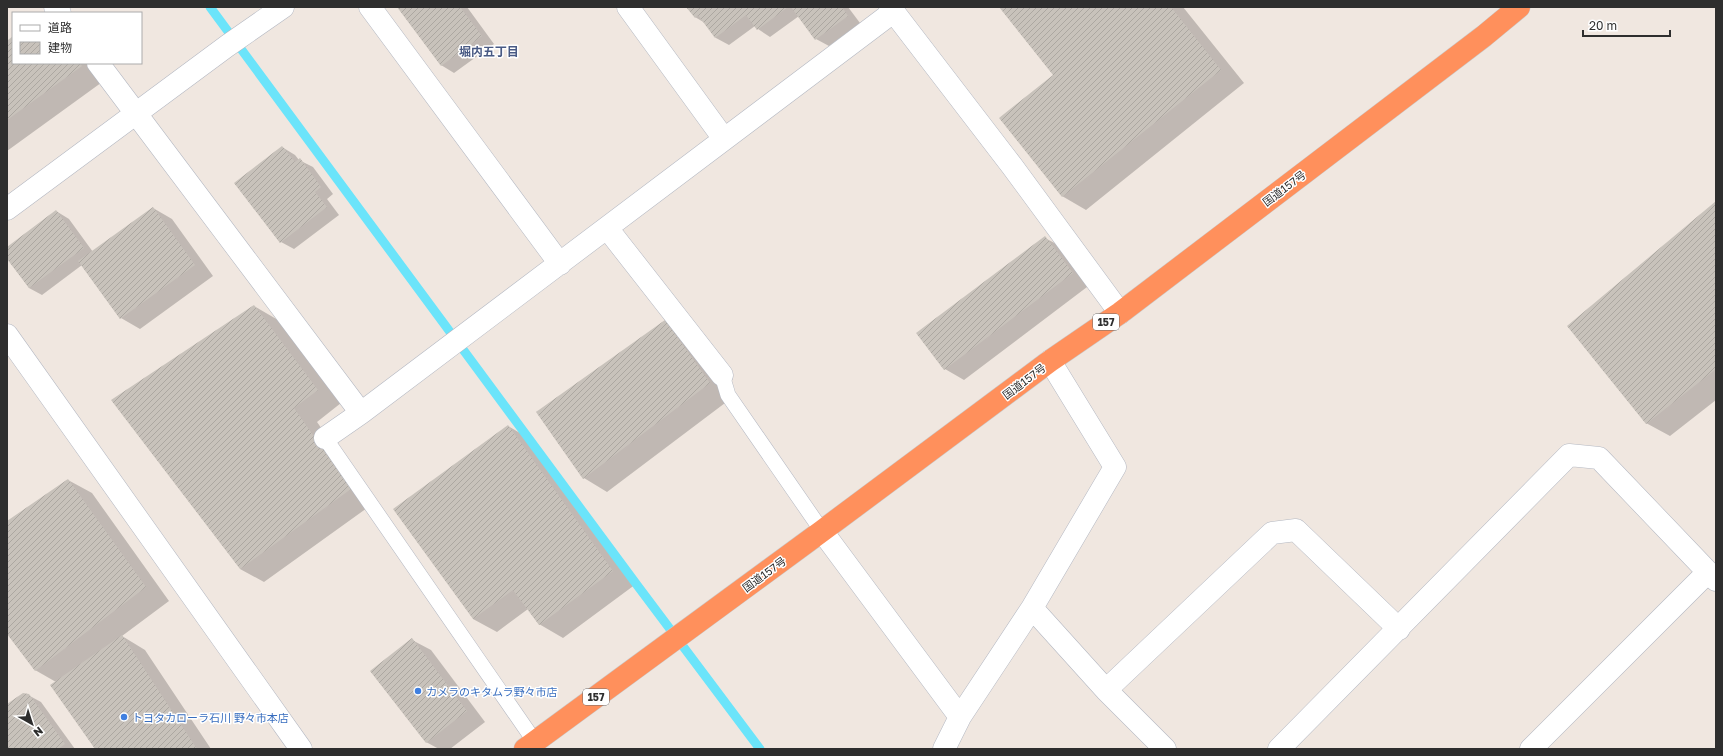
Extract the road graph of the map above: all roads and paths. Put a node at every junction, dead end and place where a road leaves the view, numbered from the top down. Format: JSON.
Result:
{"nodes":[{"id":1,"x":283,"y":7,"type":"edge"},
{"id":2,"x":370,"y":7,"type":"edge"},
{"id":3,"x":628,"y":7,"type":"edge"},
{"id":4,"x":1519,"y":7,"type":"edge"},
{"id":5,"x":891,"y":9,"type":"edge"},
{"id":6,"x":99,"y":64,"type":"edge"},
{"id":7,"x":136,"y":114,"type":"junction"},
{"id":8,"x":724,"y":139,"type":"junction"},
{"id":9,"x":7,"y":209,"type":"edge"},
{"id":10,"x":607,"y":228,"type":"junction"},
{"id":11,"x":560,"y":264,"type":"junction"},
{"id":12,"x":1120,"y":313,"type":"junction"},
{"id":13,"x":7,"y":335,"type":"edge"},
{"id":14,"x":1050,"y":361,"type":"junction"},
{"id":15,"x":722,"y":375,"type":"joint"},
{"id":16,"x":361,"y":413,"type":"junction"},
{"id":17,"x":325,"y":438,"type":"joint"},
{"id":18,"x":822,"y":531,"type":"junction"},
{"id":19,"x":1712,"y":576,"type":"edge"},
{"id":20,"x":1032,"y":608,"type":"junction"},
{"id":21,"x":1399,"y":629,"type":"junction"},
{"id":22,"x":1106,"y":690,"type":"junction"},
{"id":23,"x":960,"y":717,"type":"junction"},
{"id":24,"x":530,"y":745,"type":"edge"},
{"id":25,"x":301,"y":749,"type":"edge"},
{"id":26,"x":944,"y":749,"type":"edge"},
{"id":27,"x":1165,"y":749,"type":"edge"},
{"id":28,"x":1279,"y":749,"type":"edge"},
{"id":29,"x":1531,"y":749,"type":"edge"}],
"edges":[{"from":1,"to":7,"type":"street"},
{"from":2,"to":11,"type":"street"},
{"from":3,"to":8,"type":"street"},
{"from":4,"to":12,"type":"highway","name":"国道157号","number":"157"},
{"from":5,"to":8,"type":"street"},
{"from":5,"to":12,"type":"street"},
{"from":6,"to":7,"type":"street"},
{"from":7,"to":9,"type":"street"},
{"from":7,"to":16,"type":"street"},
{"from":8,"to":10,"type":"street"},
{"from":10,"to":11,"type":"street"},
{"from":10,"to":15,"type":"street"},
{"from":11,"to":16,"type":"street"},
{"from":12,"to":14,"type":"highway","name":"国道157号","number":"157"},
{"from":13,"to":25,"type":"street"},
{"from":14,"to":18,"type":"highway","name":"国道157号","number":"157"},
{"from":14,"to":20,"type":"street"},
{"from":15,"to":18,"type":"lane"},
{"from":16,"to":17,"type":"street"},
{"from":17,"to":24,"type":"lane"},
{"from":18,"to":23,"type":"street"},
{"from":18,"to":24,"type":"highway","name":"国道157号","number":"157"},
{"from":19,"to":21,"type":"street"},
{"from":19,"to":29,"type":"street"},
{"from":20,"to":22,"type":"street"},
{"from":20,"to":23,"type":"street"},
{"from":21,"to":22,"type":"street"},
{"from":21,"to":28,"type":"street"},
{"from":22,"to":27,"type":"street"},
{"from":23,"to":26,"type":"street"}]}
